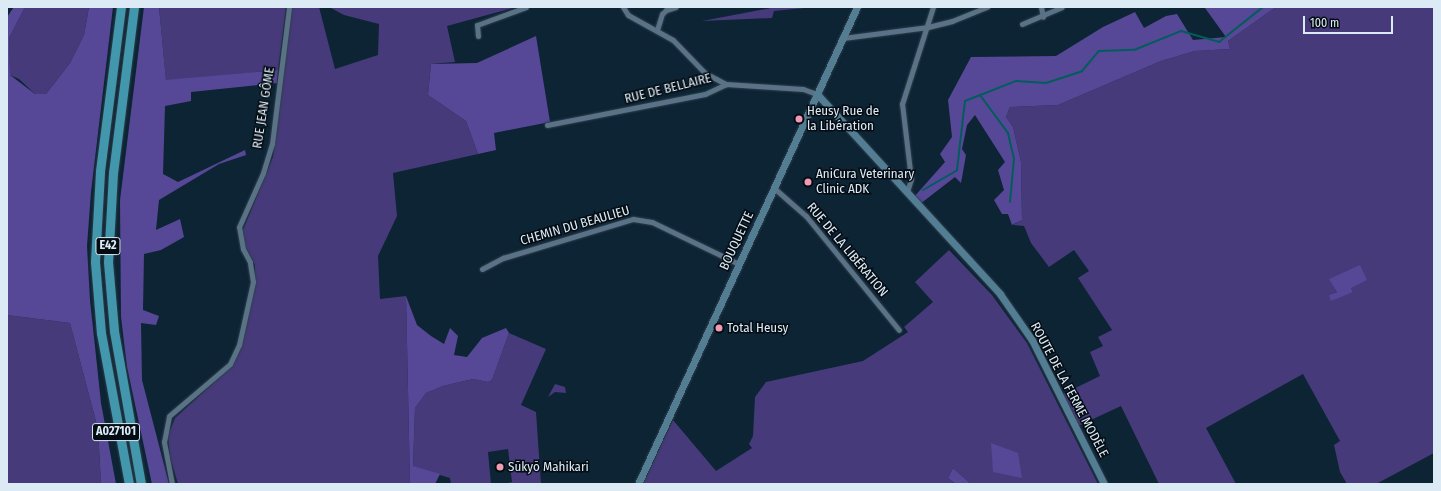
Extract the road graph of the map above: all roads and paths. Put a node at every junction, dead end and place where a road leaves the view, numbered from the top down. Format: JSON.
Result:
{"nodes":[{"id":1,"x":121,"y":7,"type":"edge"},
{"id":2,"x":134,"y":7,"type":"edge"},
{"id":3,"x":289,"y":7,"type":"edge"},
{"id":4,"x":526,"y":7,"type":"edge"},
{"id":5,"x":623,"y":7,"type":"edge"},
{"id":6,"x":676,"y":7,"type":"edge"},
{"id":7,"x":857,"y":7,"type":"edge"},
{"id":8,"x":933,"y":7,"type":"edge"},
{"id":9,"x":987,"y":7,"type":"edge"},
{"id":10,"x":1041,"y":7,"type":"edge"},
{"id":11,"x":1062,"y":7,"type":"edge"},
{"id":12,"x":1043,"y":17,"type":"junction"},
{"id":13,"x":1022,"y":24,"type":"dead end"},
{"id":14,"x":928,"y":27,"type":"junction"},
{"id":15,"x":657,"y":30,"type":"junction"},
{"id":16,"x":478,"y":36,"type":"dead end"},
{"id":17,"x":843,"y":38,"type":"junction"},
{"id":18,"x":726,"y":84,"type":"junction"},
{"id":19,"x":817,"y":94,"type":"junction"},
{"id":20,"x":547,"y":125,"type":"dead end"},
{"id":21,"x":774,"y":188,"type":"junction"},
{"id":22,"x":907,"y":192,"type":"junction"},
{"id":23,"x":739,"y":264,"type":"junction"},
{"id":24,"x":482,"y":269,"type":"dead end"},
{"id":25,"x":898,"y":330,"type":"dead end"},
{"id":26,"x":109,"y":380,"type":"junction"},
{"id":27,"x":124,"y":484,"type":"edge"},
{"id":28,"x":129,"y":484,"type":"edge"},
{"id":29,"x":141,"y":484,"type":"edge"},
{"id":30,"x":172,"y":484,"type":"edge"},
{"id":31,"x":638,"y":484,"type":"edge"},
{"id":32,"x":1104,"y":484,"type":"edge"}],
"edges":[{"from":1,"to":26,"type":"highway","number":"E42"},
{"from":2,"to":29,"type":"highway","number":"E42"},
{"from":3,"to":30,"type":"street","name":"RUE JEAN GÔME"},
{"from":4,"to":16,"type":"street"},
{"from":5,"to":15,"type":"street"},
{"from":6,"to":15,"type":"street"},
{"from":7,"to":17,"type":"main road","name":"BOUQUETTE"},
{"from":8,"to":14,"type":"street"},
{"from":9,"to":14,"type":"street"},
{"from":10,"to":12,"type":"street"},
{"from":11,"to":12,"type":"street"},
{"from":12,"to":13,"type":"street"},
{"from":14,"to":17,"type":"street"},
{"from":14,"to":22,"type":"street"},
{"from":15,"to":18,"type":"street"},
{"from":17,"to":19,"type":"main road","name":"BOUQUETTE"},
{"from":18,"to":19,"type":"street","name":"RUE DE BELLAIRE"},
{"from":18,"to":20,"type":"street","name":"RUE DE BELLAIRE"},
{"from":19,"to":21,"type":"main road","name":"BOUQUETTE"},
{"from":19,"to":22,"type":"main road","name":"ROUTE DE LA FERME MODÈLE"},
{"from":21,"to":23,"type":"main road","name":"BOUQUETTE"},
{"from":21,"to":25,"type":"street","name":"RUE DE LA LIBÉRATION"},
{"from":22,"to":32,"type":"main road","name":"ROUTE DE LA FERME MODÈLE"},
{"from":23,"to":24,"type":"street","name":"CHEMIN DU BEAULIEU"},
{"from":23,"to":31,"type":"main road","name":"BOUQUETTE"},
{"from":26,"to":27,"type":"highway","number":"A027101"},
{"from":26,"to":28,"type":"highway","number":"E42"}]}
